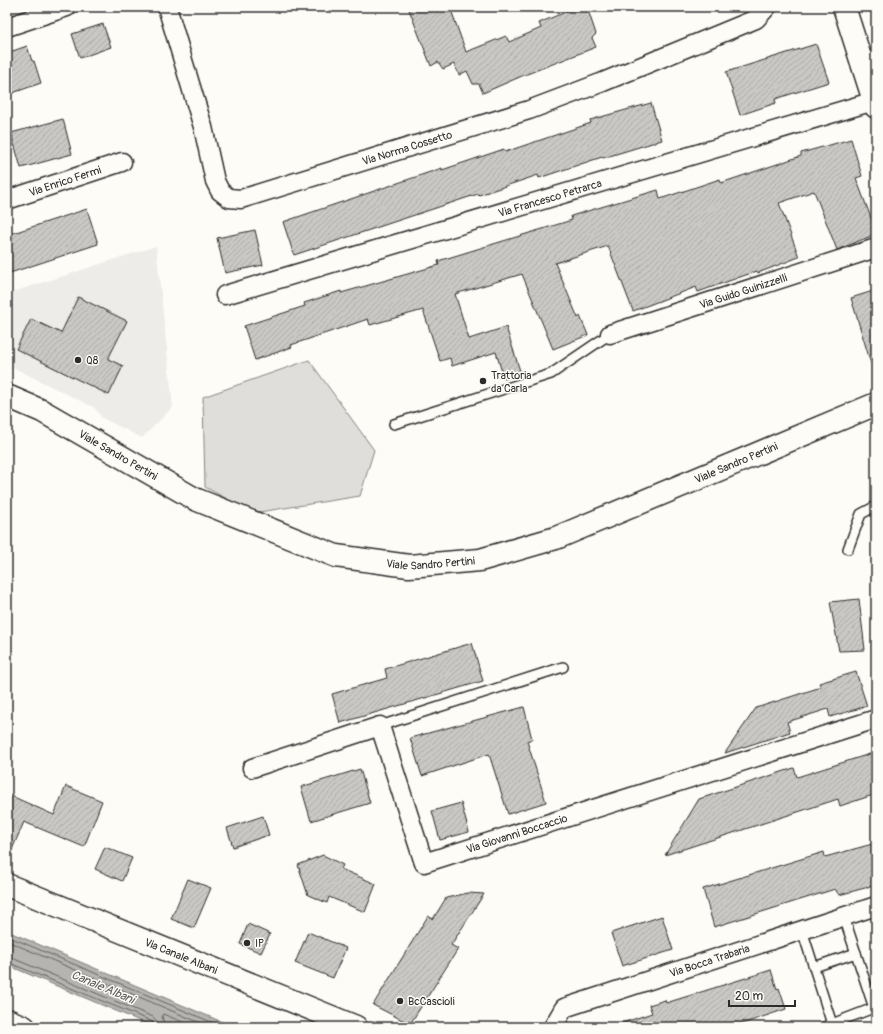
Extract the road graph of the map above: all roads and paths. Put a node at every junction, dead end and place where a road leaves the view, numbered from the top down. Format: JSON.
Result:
{"nodes":[{"id":1,"x":67,"y":7,"type":"edge"},
{"id":2,"x":168,"y":7,"type":"edge"},
{"id":3,"x":766,"y":7,"type":"edge"},
{"id":4,"x":844,"y":7,"type":"edge"},
{"id":5,"x":7,"y":27,"type":"edge"},
{"id":6,"x":869,"y":62,"type":"edge"},
{"id":7,"x":875,"y":104,"type":"edge"},
{"id":8,"x":122,"y":162,"type":"dead end"},
{"id":9,"x":7,"y":200,"type":"edge"},
{"id":10,"x":876,"y":248,"type":"edge"},
{"id":11,"x":225,"y":295,"type":"dead end"},
{"id":12,"x":610,"y":334,"type":"joint"},
{"id":13,"x":7,"y":396,"type":"edge"},
{"id":14,"x":873,"y":405,"type":"edge"},
{"id":15,"x":394,"y":424,"type":"dead end"},
{"id":16,"x":876,"y":506,"type":"edge"},
{"id":17,"x":848,"y":549,"type":"dead end"},
{"id":18,"x":562,"y":667,"type":"dead end"},
{"id":19,"x":876,"y":719,"type":"edge"},
{"id":20,"x":380,"y":726,"type":"junction"},
{"id":21,"x":252,"y":768,"type":"dead end"},
{"id":22,"x":7,"y":885,"type":"edge"},
{"id":23,"x":876,"y":906,"type":"edge"},
{"id":24,"x":844,"y":917,"type":"junction"},
{"id":25,"x":802,"y":930,"type":"junction"},
{"id":26,"x":856,"y":953,"type":"junction"},
{"id":27,"x":814,"y":967,"type":"junction"},
{"id":28,"x":875,"y":1008,"type":"edge"},
{"id":29,"x":7,"y":1020,"type":"edge"},
{"id":30,"x":828,"y":1025,"type":"edge"},
{"id":31,"x":24,"y":1027,"type":"edge"},
{"id":32,"x":356,"y":1027,"type":"edge"},
{"id":33,"x":553,"y":1027,"type":"edge"}],
"edges":[{"from":1,"to":5,"type":"street"},
{"from":2,"to":3,"type":"street","name":"Via Norma Cossetto"},
{"from":4,"to":6,"type":"main road"},
{"from":6,"to":7,"type":"main road"},
{"from":7,"to":11,"type":"street","name":"Via Francesco Petrarca"},
{"from":8,"to":9,"type":"street","name":"Via Enrico Fermi"},
{"from":10,"to":12,"type":"street","name":"Via Guido Guinizzelli"},
{"from":12,"to":15,"type":"lane"},
{"from":13,"to":14,"type":"main road","name":"Viale Sandro Pertini"},
{"from":16,"to":17,"type":"lane"},
{"from":18,"to":20,"type":"lane"},
{"from":19,"to":20,"type":"street","name":"Via Giovanni Boccaccio"},
{"from":20,"to":21,"type":"street"},
{"from":22,"to":32,"type":"main road","name":"Via Canale Albani"},
{"from":23,"to":24,"type":"street","name":"Via Bocca Trabaria"},
{"from":24,"to":25,"type":"street","name":"Via Bocca Trabaria"},
{"from":24,"to":26,"type":"lane"},
{"from":25,"to":27,"type":"lane"},
{"from":25,"to":33,"type":"street","name":"Via Bocca Trabaria"},
{"from":26,"to":27,"type":"lane"},
{"from":26,"to":28,"type":"lane"},
{"from":27,"to":30,"type":"lane"},
{"from":28,"to":30,"type":"lane"},
{"from":29,"to":31,"type":"main road"}]}
